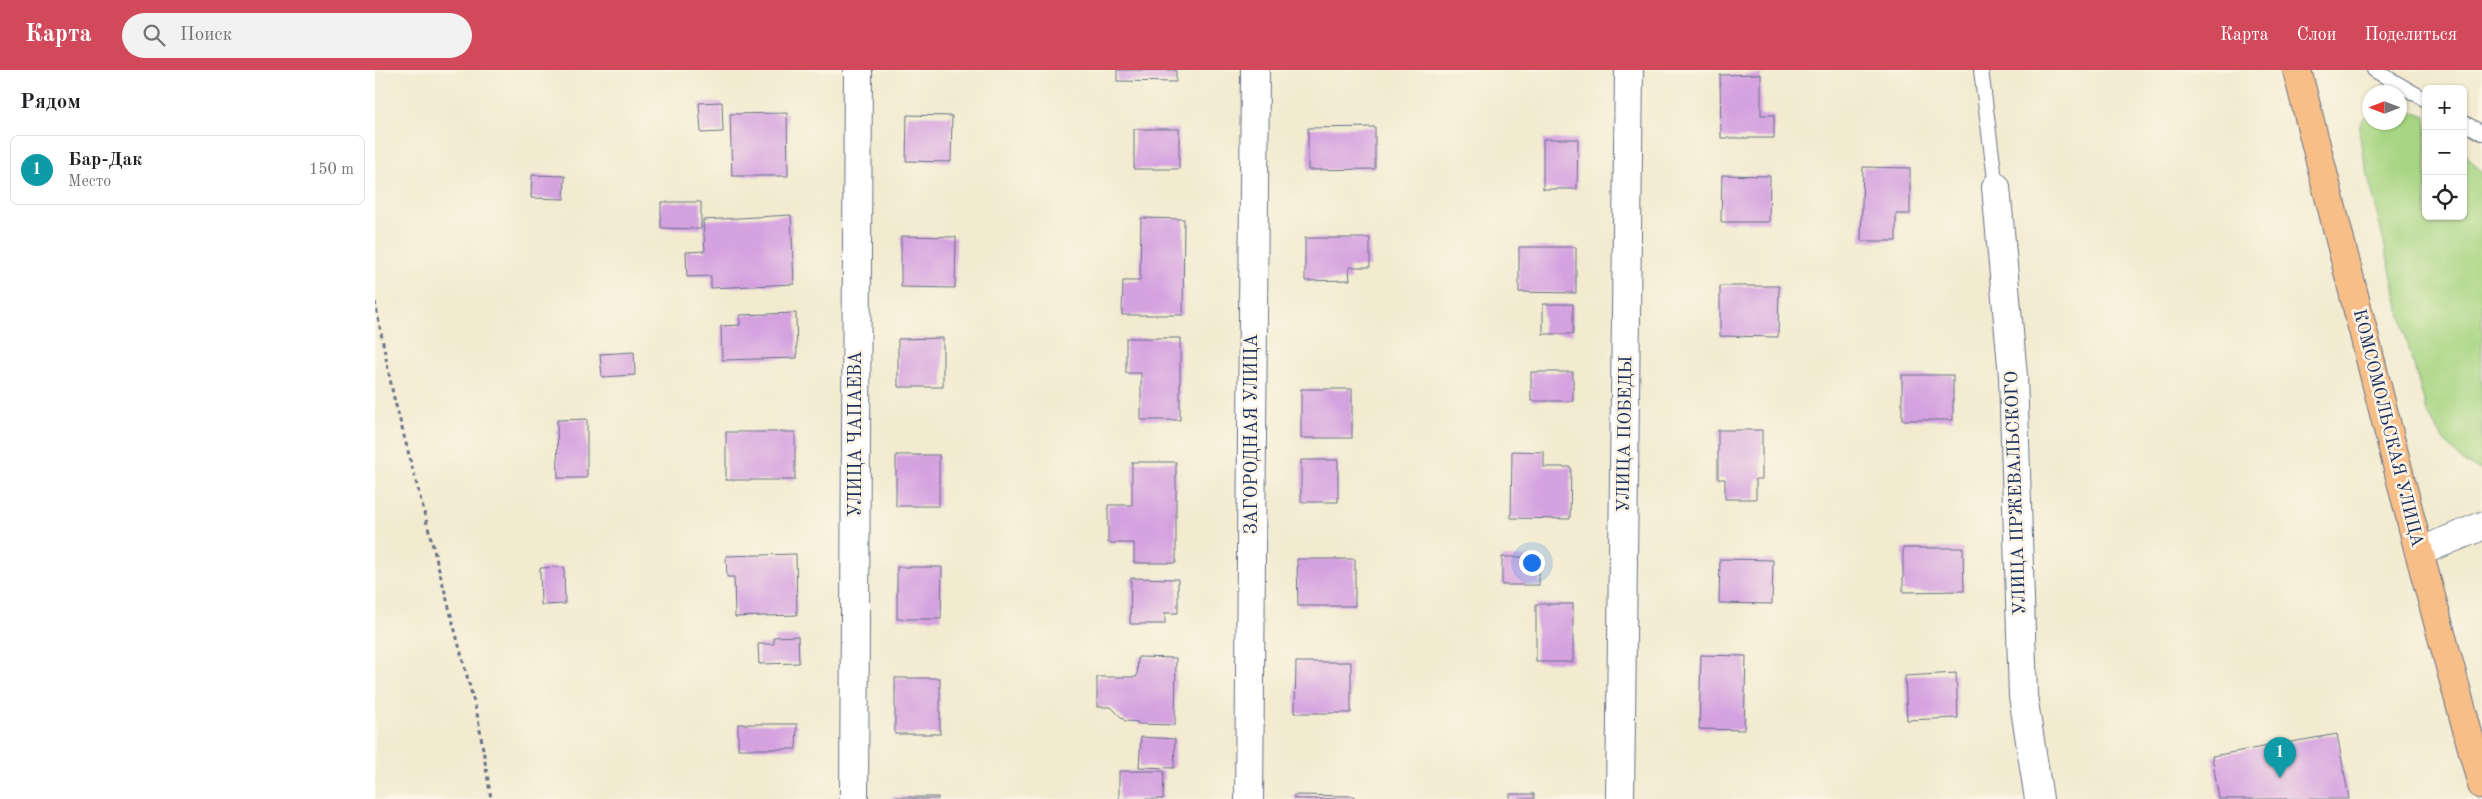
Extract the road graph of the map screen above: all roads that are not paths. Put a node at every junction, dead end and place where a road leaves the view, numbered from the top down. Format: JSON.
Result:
{"nodes":[{"id":1,"x":858,"y":70,"type":"edge"},
{"id":2,"x":1255,"y":70,"type":"edge"},
{"id":3,"x":1629,"y":70,"type":"edge"},
{"id":4,"x":1981,"y":70,"type":"edge"},
{"id":5,"x":2297,"y":70,"type":"edge"},
{"id":6,"x":2374,"y":70,"type":"edge"},
{"id":7,"x":2422,"y":98,"type":"edge"},
{"id":8,"x":2467,"y":125,"type":"edge"},
{"id":9,"x":2482,"y":134,"type":"edge"},
{"id":10,"x":1996,"y":187,"type":"joint"},
{"id":11,"x":2482,"y":526,"type":"edge"},
{"id":12,"x":2419,"y":552,"type":"junction"},
{"id":13,"x":2482,"y":785,"type":"edge"},
{"id":14,"x":853,"y":799,"type":"edge"},
{"id":15,"x":1249,"y":799,"type":"edge"},
{"id":16,"x":1621,"y":799,"type":"edge"},
{"id":17,"x":2039,"y":799,"type":"edge"}],
"edges":[{"from":1,"to":14,"type":"street","name":"УЛИЦА ЧАПАЕВА"},
{"from":2,"to":15,"type":"street","name":"ЗАГОРОДНАЯ УЛИЦА"},
{"from":3,"to":16,"type":"street","name":"УЛИЦА ПОБЕДЫ"},
{"from":4,"to":10,"type":"lane"},
{"from":5,"to":12,"type":"main road","name":"КОМСОМОЛЬСКАЯ УЛИЦА"},
{"from":6,"to":7,"type":"lane"},
{"from":8,"to":9,"type":"lane"},
{"from":10,"to":17,"type":"street","name":"УЛИЦА ПРЖЕВАЛЬСКОГО"},
{"from":11,"to":12,"type":"street"},
{"from":12,"to":13,"type":"main road","name":"КОМСОМОЛЬСКАЯ УЛИЦА"}]}
